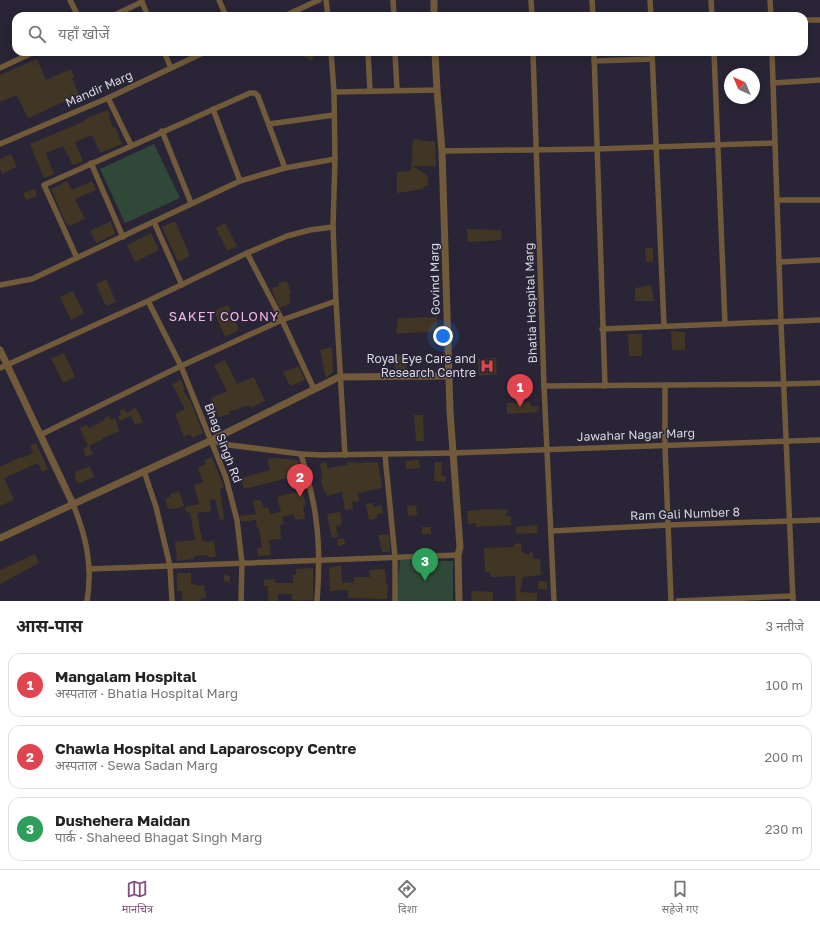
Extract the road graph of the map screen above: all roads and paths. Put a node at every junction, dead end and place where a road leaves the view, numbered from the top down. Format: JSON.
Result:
{"nodes":[{"id":1,"x":70,"y":0,"type":"edge"},
{"id":2,"x":219,"y":0,"type":"edge"},
{"id":3,"x":319,"y":0,"type":"edge"},
{"id":4,"x":326,"y":0,"type":"edge"},
{"id":5,"x":393,"y":0,"type":"edge"},
{"id":6,"x":434,"y":0,"type":"edge"},
{"id":7,"x":531,"y":0,"type":"edge"},
{"id":8,"x":592,"y":0,"type":"edge"},
{"id":9,"x":650,"y":0,"type":"edge"},
{"id":10,"x":711,"y":0,"type":"edge"},
{"id":11,"x":770,"y":0,"type":"edge"},
{"id":12,"x":142,"y":1,"type":"edge"},
{"id":13,"x":76,"y":12,"type":"edge"},
{"id":14,"x":120,"y":12,"type":"edge"},
{"id":15,"x":146,"y":12,"type":"edge"},
{"id":16,"x":224,"y":12,"type":"edge"},
{"id":17,"x":293,"y":12,"type":"edge"},
{"id":18,"x":328,"y":12,"type":"edge"},
{"id":19,"x":394,"y":12,"type":"edge"},
{"id":20,"x":434,"y":12,"type":"edge"},
{"id":21,"x":532,"y":12,"type":"edge"},
{"id":22,"x":592,"y":12,"type":"edge"},
{"id":23,"x":651,"y":12,"type":"edge"},
{"id":24,"x":712,"y":12,"type":"edge"},
{"id":25,"x":771,"y":12,"type":"edge"},
{"id":26,"x":808,"y":20,"type":"edge"},
{"id":27,"x":820,"y":20,"type":"edge"},
{"id":28,"x":26,"y":56,"type":"edge"},
{"id":29,"x":166,"y":56,"type":"edge"},
{"id":30,"x":196,"y":56,"type":"edge"},
{"id":31,"x":331,"y":56,"type":"edge"},
{"id":32,"x":368,"y":56,"type":"edge"},
{"id":33,"x":395,"y":56,"type":"edge"},
{"id":34,"x":435,"y":56,"type":"edge"},
{"id":35,"x":533,"y":56,"type":"edge"},
{"id":36,"x":594,"y":56,"type":"edge"},
{"id":37,"x":714,"y":56,"type":"edge"},
{"id":38,"x":772,"y":56,"type":"edge"},
{"id":39,"x":652,"y":59,"type":"joint"},
{"id":40,"x":594,"y":61,"type":"junction"},
{"id":41,"x":0,"y":68,"type":"edge"},
{"id":42,"x":171,"y":68,"type":"junction"},
{"id":43,"x":820,"y":80,"type":"edge"},
{"id":44,"x":773,"y":83,"type":"junction"},
{"id":45,"x":397,"y":90,"type":"junction"},
{"id":46,"x":437,"y":90,"type":"junction"},
{"id":47,"x":370,"y":91,"type":"junction"},
{"id":48,"x":334,"y":92,"type":"junction"},
{"id":49,"x":108,"y":98,"type":"junction"},
{"id":50,"x":213,"y":109,"type":"junction"},
{"id":51,"x":334,"y":115,"type":"junction"},
{"id":52,"x":269,"y":124,"type":"junction"},
{"id":53,"x":162,"y":132,"type":"junction"},
{"id":54,"x":774,"y":143,"type":"junction"},
{"id":55,"x":0,"y":144,"type":"edge"},
{"id":56,"x":717,"y":144,"type":"junction"},
{"id":57,"x":131,"y":145,"type":"junction"},
{"id":58,"x":656,"y":147,"type":"junction"},
{"id":59,"x":597,"y":149,"type":"junction"},
{"id":60,"x":536,"y":150,"type":"junction"},
{"id":61,"x":442,"y":151,"type":"junction"},
{"id":62,"x":335,"y":159,"type":"junction"},
{"id":63,"x":91,"y":163,"type":"junction"},
{"id":64,"x":285,"y":168,"type":"junction"},
{"id":65,"x":240,"y":180,"type":"junction"},
{"id":66,"x":778,"y":200,"type":"junction"},
{"id":67,"x":820,"y":200,"type":"edge"},
{"id":68,"x":191,"y":203,"type":"junction"},
{"id":69,"x":154,"y":222,"type":"junction"},
{"id":70,"x":333,"y":227,"type":"junction"},
{"id":71,"x":123,"y":237,"type":"junction"},
{"id":72,"x":247,"y":253,"type":"junction"},
{"id":73,"x":77,"y":258,"type":"junction"},
{"id":74,"x":820,"y":260,"type":"edge"},
{"id":75,"x":778,"y":262,"type":"junction"},
{"id":76,"x":0,"y":285,"type":"edge"},
{"id":77,"x":182,"y":285,"type":"junction"},
{"id":78,"x":148,"y":301,"type":"junction"},
{"id":79,"x":336,"y":301,"type":"junction"},
{"id":80,"x":282,"y":320,"type":"junction"},
{"id":81,"x":820,"y":320,"type":"edge"},
{"id":82,"x":781,"y":322,"type":"junction"},
{"id":83,"x":725,"y":324,"type":"junction"},
{"id":84,"x":664,"y":325,"type":"junction"},
{"id":85,"x":602,"y":329,"type":"junction"},
{"id":86,"x":0,"y":350,"type":"edge"},
{"id":87,"x":4,"y":366,"type":"edge"},
{"id":88,"x":181,"y":366,"type":"junction"},
{"id":89,"x":448,"y":376,"type":"junction"},
{"id":90,"x":340,"y":377,"type":"junction"},
{"id":91,"x":820,"y":383,"type":"edge"},
{"id":92,"x":784,"y":384,"type":"junction"},
{"id":93,"x":544,"y":386,"type":"junction"},
{"id":94,"x":605,"y":386,"type":"junction"},
{"id":95,"x":665,"y":386,"type":"junction"},
{"id":96,"x":314,"y":389,"type":"junction"},
{"id":97,"x":40,"y":435,"type":"junction"},
{"id":98,"x":212,"y":440,"type":"junction"},
{"id":99,"x":820,"y":440,"type":"edge"},
{"id":100,"x":787,"y":442,"type":"junction"},
{"id":101,"x":665,"y":446,"type":"junction"},
{"id":102,"x":548,"y":449,"type":"junction"},
{"id":103,"x":452,"y":453,"type":"junction"},
{"id":104,"x":301,"y":454,"type":"junction"},
{"id":105,"x":345,"y":455,"type":"junction"},
{"id":106,"x":385,"y":455,"type":"junction"},
{"id":107,"x":144,"y":471,"type":"junction"},
{"id":108,"x":73,"y":504,"type":"junction"},
{"id":109,"x":820,"y":520,"type":"edge"},
{"id":110,"x":790,"y":522,"type":"junction"},
{"id":111,"x":668,"y":525,"type":"junction"},
{"id":112,"x":551,"y":531,"type":"junction"},
{"id":113,"x":0,"y":538,"type":"edge"},
{"id":114,"x":458,"y":555,"type":"junction"},
{"id":115,"x":395,"y":557,"type":"junction"},
{"id":116,"x":319,"y":561,"type":"junction"},
{"id":117,"x":242,"y":564,"type":"junction"},
{"id":118,"x":170,"y":566,"type":"junction"},
{"id":119,"x":89,"y":569,"type":"junction"},
{"id":120,"x":793,"y":599,"type":"edge"},
{"id":121,"x":87,"y":601,"type":"edge"},
{"id":122,"x":172,"y":601,"type":"edge"},
{"id":123,"x":241,"y":601,"type":"edge"},
{"id":124,"x":317,"y":601,"type":"edge"},
{"id":125,"x":395,"y":601,"type":"edge"},
{"id":126,"x":459,"y":601,"type":"edge"},
{"id":127,"x":554,"y":601,"type":"edge"},
{"id":128,"x":671,"y":601,"type":"edge"},
{"id":129,"x":678,"y":601,"type":"edge"}],
"edges":[{"from":1,"to":13,"type":"street"},
{"from":2,"to":16,"type":"street"},
{"from":3,"to":17,"type":"street"},
{"from":4,"to":18,"type":"street"},
{"from":5,"to":19,"type":"street"},
{"from":6,"to":20,"type":"street"},
{"from":7,"to":21,"type":"street"},
{"from":8,"to":22,"type":"street"},
{"from":9,"to":23,"type":"street"},
{"from":10,"to":24,"type":"street"},
{"from":11,"to":25,"type":"street"},
{"from":12,"to":14,"type":"street"},
{"from":12,"to":15,"type":"street"},
{"from":26,"to":27,"type":"street"},
{"from":28,"to":41,"type":"street"},
{"from":29,"to":42,"type":"street"},
{"from":30,"to":42,"type":"street","name":"Mandir Marg"},
{"from":31,"to":48,"type":"street"},
{"from":32,"to":47,"type":"street"},
{"from":33,"to":45,"type":"street"},
{"from":34,"to":46,"type":"street","name":"Govind Marg"},
{"from":35,"to":60,"type":"street","name":"Bhatia Hospital Marg"},
{"from":36,"to":40,"type":"street"},
{"from":37,"to":56,"type":"street"},
{"from":38,"to":44,"type":"street"},
{"from":39,"to":40,"type":"street"},
{"from":39,"to":58,"type":"street"},
{"from":40,"to":59,"type":"street"},
{"from":42,"to":49,"type":"street","name":"Mandir Marg"},
{"from":43,"to":44,"type":"street"},
{"from":44,"to":54,"type":"street"},
{"from":45,"to":46,"type":"street"},
{"from":45,"to":47,"type":"street"},
{"from":46,"to":61,"type":"street","name":"Govind Marg"},
{"from":47,"to":48,"type":"street"},
{"from":48,"to":51,"type":"street"},
{"from":49,"to":55,"type":"street","name":"Mandir Marg"},
{"from":49,"to":57,"type":"street"},
{"from":50,"to":52,"type":"street"},
{"from":50,"to":53,"type":"street"},
{"from":50,"to":65,"type":"street"},
{"from":51,"to":52,"type":"street"},
{"from":51,"to":62,"type":"street"},
{"from":52,"to":64,"type":"street"},
{"from":53,"to":57,"type":"street"},
{"from":53,"to":68,"type":"street"},
{"from":54,"to":56,"type":"street"},
{"from":54,"to":66,"type":"street"},
{"from":56,"to":58,"type":"street"},
{"from":56,"to":83,"type":"street"},
{"from":57,"to":63,"type":"street"},
{"from":58,"to":59,"type":"street"},
{"from":58,"to":84,"type":"street"},
{"from":59,"to":60,"type":"street"},
{"from":59,"to":85,"type":"street"},
{"from":60,"to":61,"type":"street"},
{"from":60,"to":93,"type":"street","name":"Bhatia Hospital Marg"},
{"from":61,"to":89,"type":"street","name":"Govind Marg"},
{"from":62,"to":64,"type":"street"},
{"from":62,"to":70,"type":"street"},
{"from":63,"to":71,"type":"street"},
{"from":63,"to":73,"type":"street"},
{"from":64,"to":65,"type":"street"},
{"from":65,"to":68,"type":"street"},
{"from":66,"to":67,"type":"street"},
{"from":66,"to":75,"type":"street"},
{"from":68,"to":69,"type":"street"},
{"from":69,"to":71,"type":"street"},
{"from":69,"to":77,"type":"street"},
{"from":70,"to":72,"type":"street"},
{"from":70,"to":79,"type":"street"},
{"from":71,"to":73,"type":"street"},
{"from":72,"to":77,"type":"street"},
{"from":72,"to":80,"type":"street"},
{"from":73,"to":76,"type":"street"},
{"from":74,"to":75,"type":"street"},
{"from":75,"to":82,"type":"street"},
{"from":77,"to":78,"type":"street"},
{"from":78,"to":87,"type":"street"},
{"from":78,"to":88,"type":"street","name":"Bhag Singh Rd"},
{"from":79,"to":80,"type":"street"},
{"from":79,"to":90,"type":"street"},
{"from":80,"to":88,"type":"street"},
{"from":80,"to":96,"type":"street"},
{"from":81,"to":82,"type":"street"},
{"from":82,"to":83,"type":"street"},
{"from":82,"to":92,"type":"street"},
{"from":83,"to":84,"type":"street"},
{"from":84,"to":85,"type":"street"},
{"from":85,"to":94,"type":"street"},
{"from":86,"to":87,"type":"street"},
{"from":87,"to":97,"type":"street"},
{"from":88,"to":97,"type":"street"},
{"from":88,"to":98,"type":"street","name":"Bhag Singh Rd"},
{"from":89,"to":90,"type":"street"},
{"from":89,"to":103,"type":"street","name":"Govind Marg"},
{"from":90,"to":96,"type":"street"},
{"from":90,"to":105,"type":"street"},
{"from":91,"to":92,"type":"street"},
{"from":92,"to":95,"type":"street"},
{"from":92,"to":100,"type":"street"},
{"from":93,"to":94,"type":"street"},
{"from":93,"to":102,"type":"street","name":"Bhatia Hospital Marg"},
{"from":94,"to":95,"type":"street"},
{"from":95,"to":101,"type":"street"},
{"from":96,"to":98,"type":"street"},
{"from":97,"to":108,"type":"street"},
{"from":98,"to":104,"type":"street","name":"Jawahar Nagar Marg"},
{"from":98,"to":107,"type":"street"},
{"from":98,"to":117,"type":"street","name":"Bhag Singh Rd"},
{"from":99,"to":100,"type":"street","name":"Jawahar Nagar Marg"},
{"from":100,"to":101,"type":"street","name":"Jawahar Nagar Marg"},
{"from":100,"to":110,"type":"street"},
{"from":101,"to":102,"type":"street","name":"Jawahar Nagar Marg"},
{"from":101,"to":111,"type":"street"},
{"from":102,"to":103,"type":"street","name":"Jawahar Nagar Marg"},
{"from":102,"to":112,"type":"street","name":"Bhatia Hospital Marg"},
{"from":103,"to":106,"type":"street","name":"Jawahar Nagar Marg"},
{"from":103,"to":114,"type":"street","name":"Govind Marg"},
{"from":104,"to":105,"type":"street","name":"Jawahar Nagar Marg"},
{"from":104,"to":116,"type":"street"},
{"from":105,"to":106,"type":"street","name":"Jawahar Nagar Marg"},
{"from":106,"to":115,"type":"street"},
{"from":107,"to":108,"type":"street"},
{"from":107,"to":118,"type":"street"},
{"from":108,"to":113,"type":"street"},
{"from":108,"to":119,"type":"street"},
{"from":109,"to":110,"type":"street","name":"Ram Gali Number 8"},
{"from":110,"to":111,"type":"street","name":"Ram Gali Number 8"},
{"from":110,"to":120,"type":"street"},
{"from":111,"to":112,"type":"street","name":"Ram Gali Number 8"},
{"from":111,"to":128,"type":"street"},
{"from":112,"to":127,"type":"street","name":"Bhatia Hospital Marg"},
{"from":114,"to":115,"type":"street"},
{"from":114,"to":126,"type":"street","name":"Govind Marg"},
{"from":115,"to":116,"type":"street"},
{"from":115,"to":125,"type":"street"},
{"from":116,"to":117,"type":"street"},
{"from":116,"to":124,"type":"street"},
{"from":117,"to":118,"type":"street"},
{"from":117,"to":123,"type":"street","name":"Bhag Singh Rd"},
{"from":118,"to":119,"type":"street"},
{"from":118,"to":122,"type":"street"},
{"from":119,"to":121,"type":"street"},
{"from":120,"to":129,"type":"street"}]}
